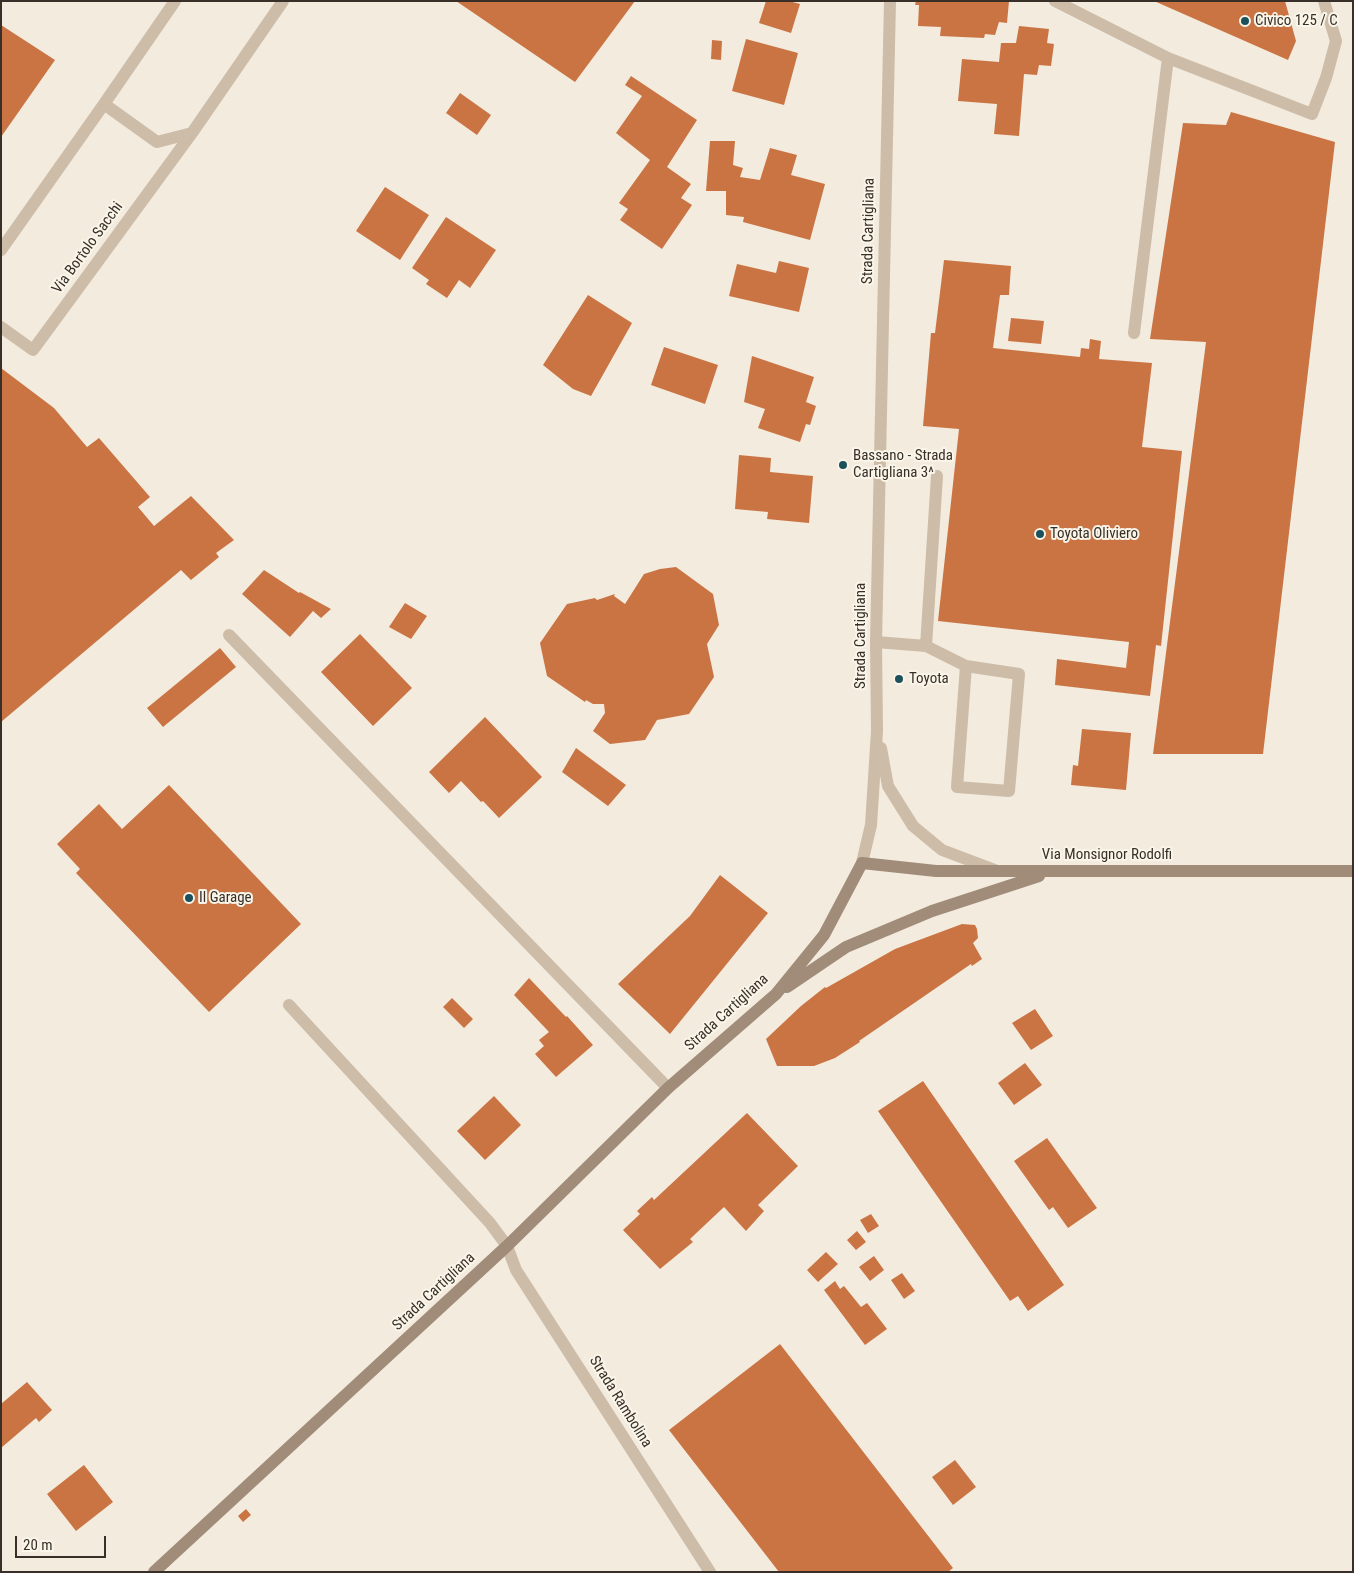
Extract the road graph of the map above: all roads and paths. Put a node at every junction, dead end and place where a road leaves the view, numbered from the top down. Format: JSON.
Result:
{"nodes":[{"id":1,"x":175,"y":1,"type":"edge"},
{"id":2,"x":283,"y":1,"type":"edge"},
{"id":3,"x":890,"y":1,"type":"edge"},
{"id":4,"x":1324,"y":1,"type":"edge"},
{"id":5,"x":1059,"y":2,"type":"edge"},
{"id":6,"x":1168,"y":58,"type":"junction"},
{"id":7,"x":104,"y":104,"type":"junction"},
{"id":8,"x":192,"y":133,"type":"junction"},
{"id":9,"x":1,"y":250,"type":"edge"},
{"id":10,"x":1,"y":327,"type":"edge"},
{"id":11,"x":1134,"y":333,"type":"dead end"},
{"id":12,"x":937,"y":476,"type":"dead end"},
{"id":13,"x":229,"y":635,"type":"dead end"},
{"id":14,"x":876,"y":642,"type":"junction"},
{"id":15,"x":926,"y":646,"type":"junction"},
{"id":16,"x":966,"y":666,"type":"junction"},
{"id":17,"x":878,"y":730,"type":"junction"},
{"id":18,"x":862,"y":863,"type":"junction"},
{"id":19,"x":1353,"y":871,"type":"edge"},
{"id":20,"x":998,"y":872,"type":"junction"},
{"id":21,"x":1050,"y":872,"type":"junction"},
{"id":22,"x":776,"y":994,"type":"junction"},
{"id":23,"x":289,"y":1005,"type":"dead end"},
{"id":24,"x":668,"y":1088,"type":"junction"},
{"id":25,"x":508,"y":1246,"type":"junction"},
{"id":26,"x":154,"y":1572,"type":"edge"},
{"id":27,"x":710,"y":1572,"type":"edge"}],
"edges":[{"from":1,"to":7,"type":"street"},
{"from":2,"to":8,"type":"street","name":"Via Bortolo Sacchi"},
{"from":3,"to":14,"type":"street","name":"Strada Cartigliana"},
{"from":4,"to":6,"type":"street"},
{"from":5,"to":6,"type":"street"},
{"from":6,"to":11,"type":"street"},
{"from":7,"to":8,"type":"street"},
{"from":7,"to":9,"type":"street"},
{"from":8,"to":10,"type":"street","name":"Via Bortolo Sacchi"},
{"from":12,"to":15,"type":"street"},
{"from":13,"to":24,"type":"street"},
{"from":14,"to":15,"type":"street"},
{"from":14,"to":17,"type":"street","name":"Strada Cartigliana"},
{"from":15,"to":16,"type":"street"},
{"from":16,"to":16,"type":"street"},
{"from":17,"to":18,"type":"street","name":"Strada Cartigliana"},
{"from":17,"to":20,"type":"street"},
{"from":18,"to":20,"type":"street","name":"Via Monsignor Rodolfi"},
{"from":18,"to":22,"type":"street","name":"Strada Cartigliana"},
{"from":19,"to":21,"type":"street","name":"Via Monsignor Rodolfi"},
{"from":20,"to":21,"type":"street","name":"Via Monsignor Rodolfi"},
{"from":21,"to":22,"type":"street"},
{"from":22,"to":24,"type":"street","name":"Strada Cartigliana"},
{"from":23,"to":25,"type":"street"},
{"from":24,"to":25,"type":"street","name":"Strada Cartigliana"},
{"from":25,"to":26,"type":"street","name":"Strada Cartigliana"},
{"from":25,"to":27,"type":"street","name":"Strada Rambolina"}]}
